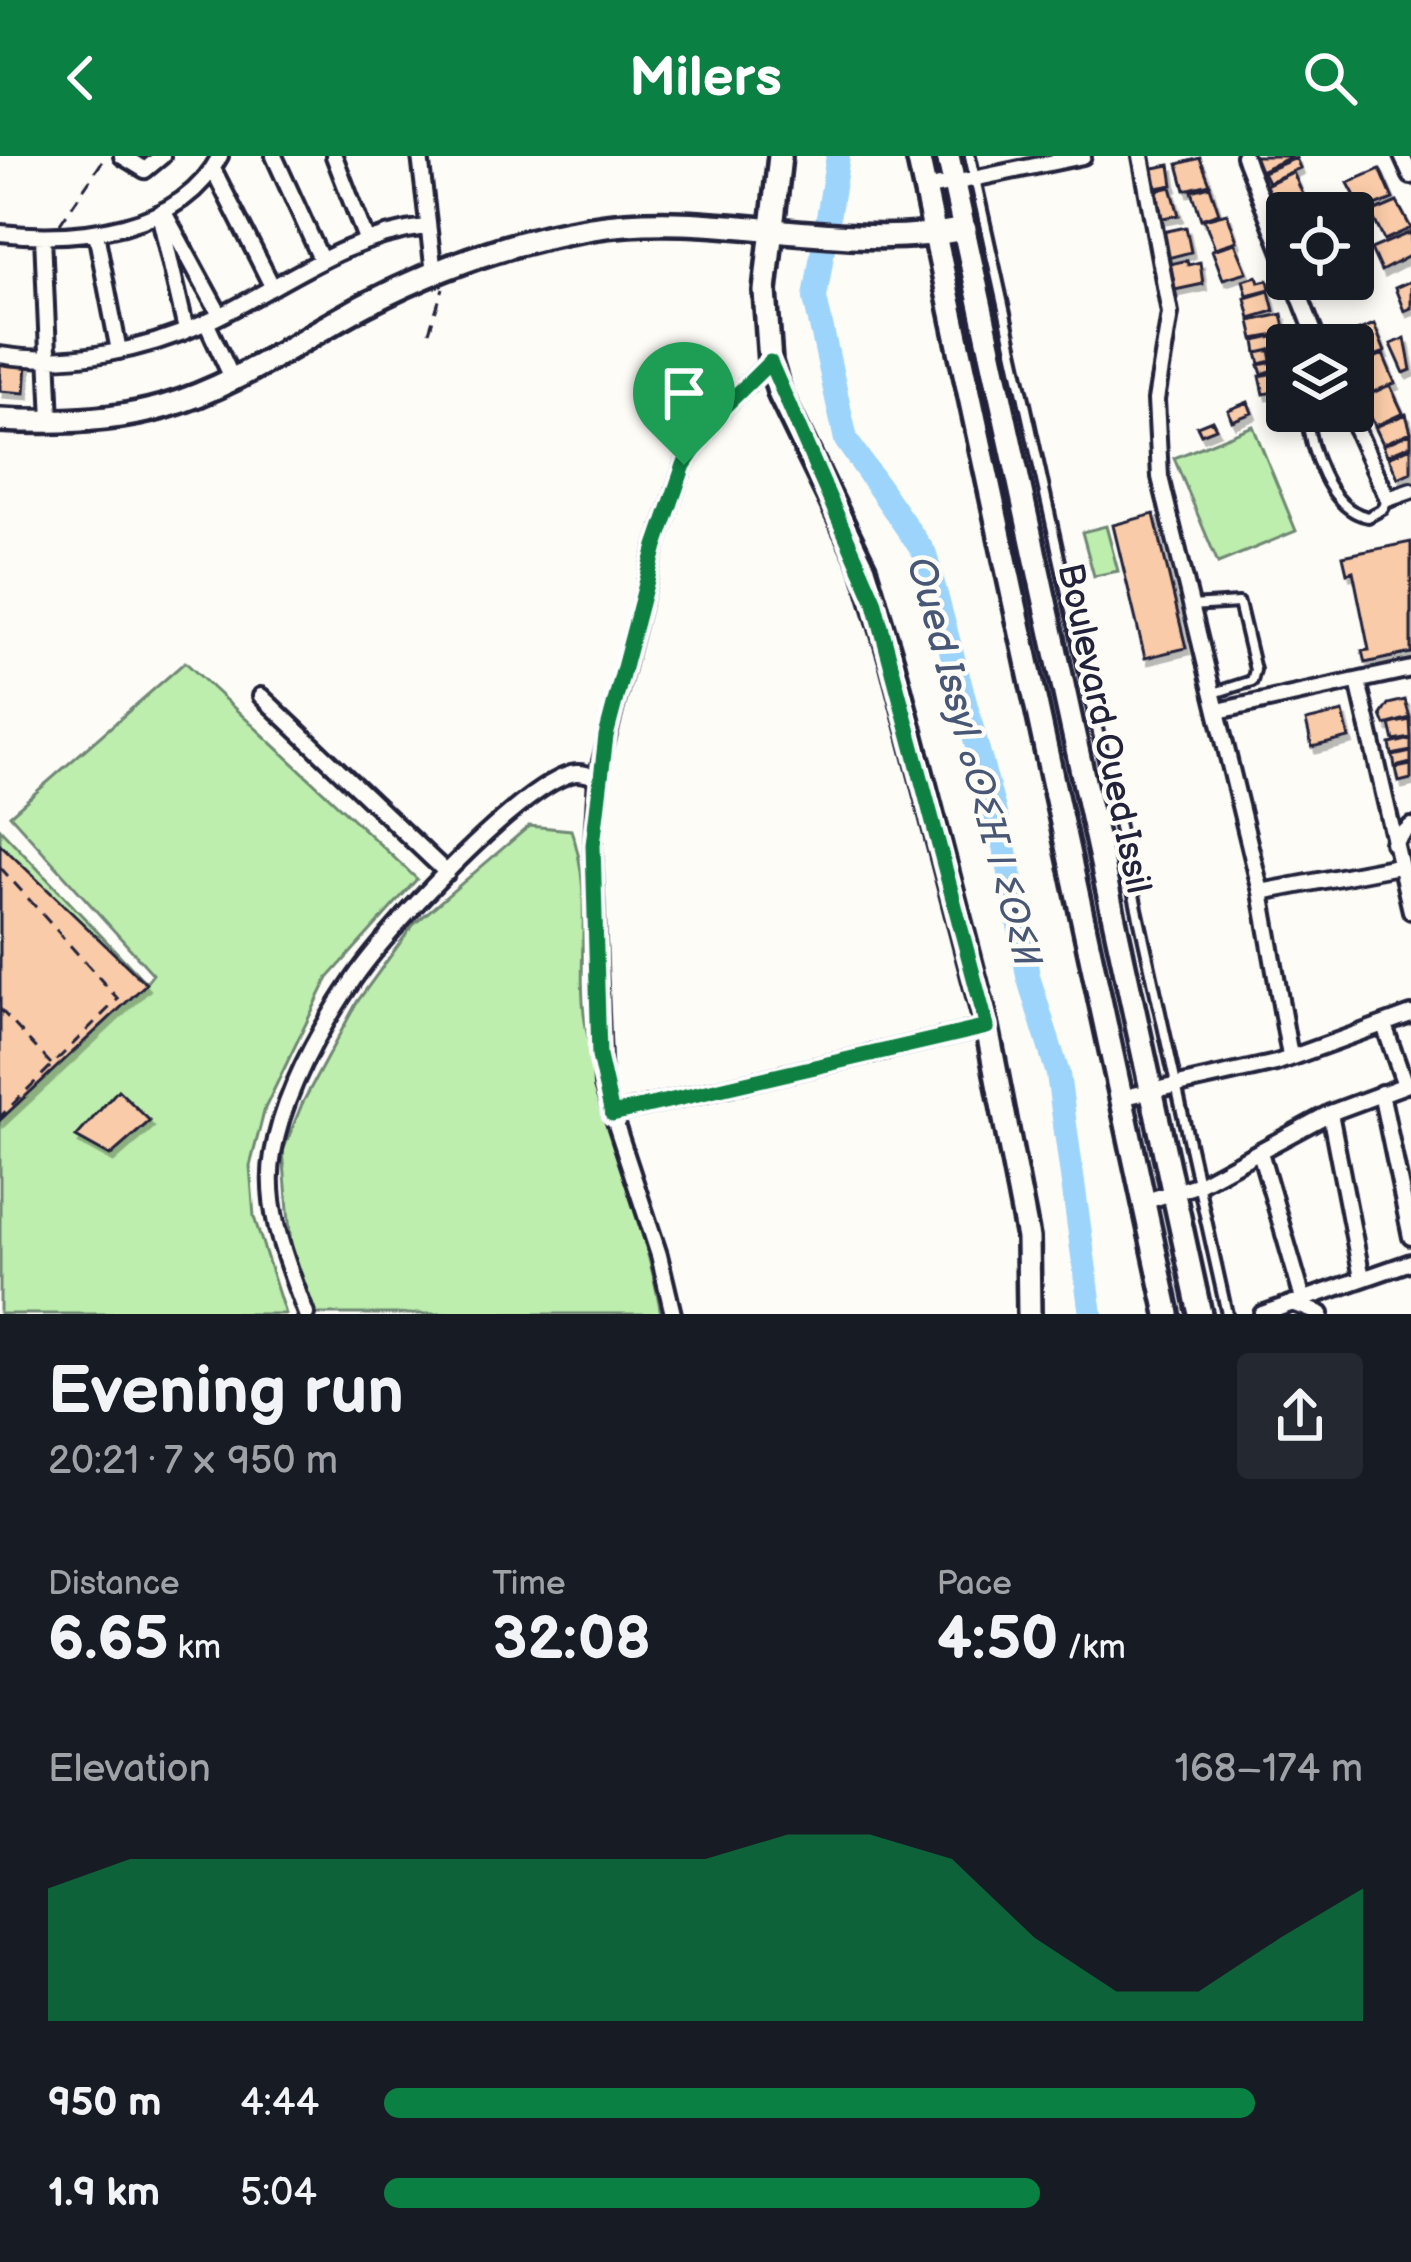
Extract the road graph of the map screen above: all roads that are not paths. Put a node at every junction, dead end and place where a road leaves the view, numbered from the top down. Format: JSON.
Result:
{"nodes":[{"id":1,"x":122,"y":156,"type":"edge"},
{"id":2,"x":274,"y":156,"type":"edge"},
{"id":3,"x":334,"y":156,"type":"edge"},
{"id":4,"x":420,"y":156,"type":"edge"},
{"id":5,"x":780,"y":156,"type":"edge"},
{"id":6,"x":918,"y":156,"type":"edge"},
{"id":7,"x":948,"y":156,"type":"edge"},
{"id":8,"x":970,"y":156,"type":"edge"},
{"id":9,"x":1083,"y":156,"type":"edge"},
{"id":10,"x":1141,"y":156,"type":"edge"},
{"id":11,"x":1244,"y":156,"type":"edge"},
{"id":12,"x":1402,"y":156,"type":"edge"},
{"id":13,"x":161,"y":158,"type":"edge"},
{"id":14,"x":217,"y":162,"type":"edge"},
{"id":15,"x":1411,"y":176,"type":"edge"},
{"id":16,"x":964,"y":182,"type":"junction"},
{"id":17,"x":926,"y":189,"type":"junction"},
{"id":18,"x":1266,"y":212,"type":"edge"},
{"id":19,"x":161,"y":213,"type":"junction"},
{"id":20,"x":425,"y":227,"type":"junction"},
{"id":21,"x":773,"y":227,"type":"junction"},
{"id":22,"x":964,"y":229,"type":"junction"},
{"id":23,"x":96,"y":232,"type":"junction"},
{"id":24,"x":0,"y":233,"type":"edge"},
{"id":25,"x":936,"y":235,"type":"junction"},
{"id":26,"x":47,"y":236,"type":"junction"},
{"id":27,"x":366,"y":238,"type":"junction"},
{"id":28,"x":320,"y":256,"type":"junction"},
{"id":29,"x":440,"y":271,"type":"junction"},
{"id":30,"x":271,"y":284,"type":"junction"},
{"id":31,"x":213,"y":318,"type":"junction"},
{"id":32,"x":186,"y":330,"type":"junction"},
{"id":33,"x":119,"y":350,"type":"junction"},
{"id":34,"x":0,"y":355,"type":"edge"},
{"id":35,"x":48,"y":358,"type":"junction"},
{"id":36,"x":770,"y":362,"type":"junction"},
{"id":37,"x":233,"y":380,"type":"junction"},
{"id":38,"x":0,"y":420,"type":"edge"},
{"id":39,"x":51,"y":422,"type":"junction"},
{"id":40,"x":1313,"y":432,"type":"edge"},
{"id":41,"x":1358,"y":432,"type":"edge"},
{"id":42,"x":1411,"y":491,"type":"edge"},
{"id":43,"x":1388,"y":499,"type":"junction"},
{"id":44,"x":1190,"y":606,"type":"junction"},
{"id":45,"x":1411,"y":669,"type":"edge"},
{"id":46,"x":1358,"y":681,"type":"junction"},
{"id":47,"x":1213,"y":694,"type":"junction"},
{"id":48,"x":261,"y":696,"type":"dead end"},
{"id":49,"x":1218,"y":711,"type":"junction"},
{"id":50,"x":597,"y":777,"type":"junction"},
{"id":51,"x":1411,"y":826,"type":"edge"},
{"id":52,"x":1393,"y":843,"type":"junction"},
{"id":53,"x":1398,"y":866,"type":"junction"},
{"id":54,"x":447,"y":873,"type":"junction"},
{"id":55,"x":1261,"y":892,"type":"junction"},
{"id":56,"x":1411,"y":911,"type":"edge"},
{"id":57,"x":1411,"y":1014,"type":"edge"},
{"id":58,"x":1384,"y":1024,"type":"junction"},
{"id":59,"x":987,"y":1027,"type":"junction"},
{"id":60,"x":1290,"y":1056,"type":"junction"},
{"id":61,"x":1408,"y":1084,"type":"edge"},
{"id":62,"x":1174,"y":1085,"type":"junction"},
{"id":63,"x":1150,"y":1092,"type":"junction"},
{"id":64,"x":1381,"y":1093,"type":"junction"},
{"id":65,"x":1120,"y":1098,"type":"junction"},
{"id":66,"x":1330,"y":1113,"type":"junction"},
{"id":67,"x":612,"y":1114,"type":"junction"},
{"id":68,"x":1260,"y":1152,"type":"junction"},
{"id":69,"x":1197,"y":1185,"type":"junction"},
{"id":70,"x":1172,"y":1195,"type":"junction"},
{"id":71,"x":1143,"y":1202,"type":"junction"},
{"id":72,"x":1411,"y":1237,"type":"edge"},
{"id":73,"x":1411,"y":1262,"type":"edge"},
{"id":74,"x":1362,"y":1278,"type":"junction"},
{"id":75,"x":1298,"y":1301,"type":"junction"},
{"id":76,"x":306,"y":1314,"type":"edge"},
{"id":77,"x":673,"y":1314,"type":"edge"},
{"id":78,"x":1029,"y":1314,"type":"edge"},
{"id":79,"x":1168,"y":1314,"type":"edge"},
{"id":80,"x":1200,"y":1314,"type":"edge"},
{"id":81,"x":1227,"y":1314,"type":"edge"},
{"id":82,"x":1262,"y":1314,"type":"edge"},
{"id":83,"x":1321,"y":1314,"type":"edge"}],
"edges":[{"from":1,"to":13,"type":"street"},
{"from":2,"to":28,"type":"street"},
{"from":3,"to":27,"type":"street"},
{"from":4,"to":20,"type":"street"},
{"from":5,"to":21,"type":"main road"},
{"from":6,"to":17,"type":"main road","name":"Boulevard Oued Issil"},
{"from":7,"to":16,"type":"main road","name":"Boulevard Oued Issil"},
{"from":8,"to":16,"type":"lane"},
{"from":9,"to":16,"type":"street"},
{"from":10,"to":44,"type":"street"},
{"from":11,"to":18,"type":"street"},
{"from":12,"to":15,"type":"street"},
{"from":14,"to":19,"type":"street"},
{"from":14,"to":30,"type":"street"},
{"from":16,"to":17,"type":"street"},
{"from":16,"to":22,"type":"main road","name":"Boulevard Oued Issil"},
{"from":16,"to":62,"type":"lane"},
{"from":17,"to":25,"type":"main road","name":"Boulevard Oued Issil"},
{"from":19,"to":23,"type":"street"},
{"from":19,"to":31,"type":"street"},
{"from":19,"to":32,"type":"street"},
{"from":20,"to":27,"type":"street"},
{"from":20,"to":29,"type":"street"},
{"from":21,"to":25,"type":"main road"},
{"from":21,"to":29,"type":"main road"},
{"from":21,"to":36,"type":"main road"},
{"from":22,"to":25,"type":"main road"},
{"from":22,"to":63,"type":"main road","name":"Boulevard Oued Issil"},
{"from":23,"to":26,"type":"street"},
{"from":23,"to":33,"type":"street"},
{"from":24,"to":26,"type":"street"},
{"from":25,"to":65,"type":"main road","name":"Boulevard Oued Issil"},
{"from":26,"to":35,"type":"street"},
{"from":27,"to":28,"type":"street"},
{"from":28,"to":30,"type":"street"},
{"from":29,"to":37,"type":"main road"},
{"from":30,"to":31,"type":"street"},
{"from":31,"to":32,"type":"street"},
{"from":31,"to":37,"type":"street"},
{"from":32,"to":33,"type":"street"},
{"from":33,"to":35,"type":"street"},
{"from":34,"to":35,"type":"street"},
{"from":35,"to":39,"type":"street"},
{"from":36,"to":50,"type":"street"},
{"from":36,"to":59,"type":"main road"},
{"from":37,"to":39,"type":"main road"},
{"from":38,"to":39,"type":"main road"},
{"from":40,"to":43,"type":"lane"},
{"from":41,"to":43,"type":"street"},
{"from":42,"to":43,"type":"street"},
{"from":44,"to":47,"type":"street"},
{"from":44,"to":47,"type":"lane"},
{"from":45,"to":46,"type":"street"},
{"from":46,"to":49,"type":"street"},
{"from":46,"to":52,"type":"street"},
{"from":47,"to":49,"type":"street"},
{"from":48,"to":54,"type":"street"},
{"from":49,"to":55,"type":"street"},
{"from":50,"to":54,"type":"street"},
{"from":50,"to":67,"type":"street"},
{"from":51,"to":52,"type":"street"},
{"from":52,"to":53,"type":"street"},
{"from":53,"to":55,"type":"street"},
{"from":53,"to":56,"type":"street"},
{"from":54,"to":76,"type":"street"},
{"from":55,"to":60,"type":"street"},
{"from":57,"to":58,"type":"street"},
{"from":58,"to":60,"type":"street"},
{"from":58,"to":61,"type":"street"},
{"from":59,"to":67,"type":"street"},
{"from":59,"to":78,"type":"main road"},
{"from":60,"to":62,"type":"street"},
{"from":61,"to":64,"type":"street"},
{"from":62,"to":63,"type":"street"},
{"from":62,"to":69,"type":"lane"},
{"from":63,"to":65,"type":"street"},
{"from":63,"to":70,"type":"main road","name":"Boulevard Oued Issil"},
{"from":64,"to":66,"type":"street"},
{"from":64,"to":72,"type":"street"},
{"from":65,"to":71,"type":"main road","name":"Boulevard Oued Issil"},
{"from":66,"to":68,"type":"street"},
{"from":66,"to":74,"type":"street"},
{"from":67,"to":77,"type":"street"},
{"from":68,"to":69,"type":"street"},
{"from":68,"to":75,"type":"street"},
{"from":69,"to":70,"type":"street"},
{"from":69,"to":81,"type":"lane"},
{"from":70,"to":71,"type":"street"},
{"from":70,"to":80,"type":"main road","name":"Boulevard Oued Issil"},
{"from":71,"to":79,"type":"main road","name":"Boulevard Oued Issil"},
{"from":73,"to":74,"type":"street"},
{"from":74,"to":75,"type":"street"},
{"from":75,"to":82,"type":"street"},
{"from":75,"to":83,"type":"street"}]}
